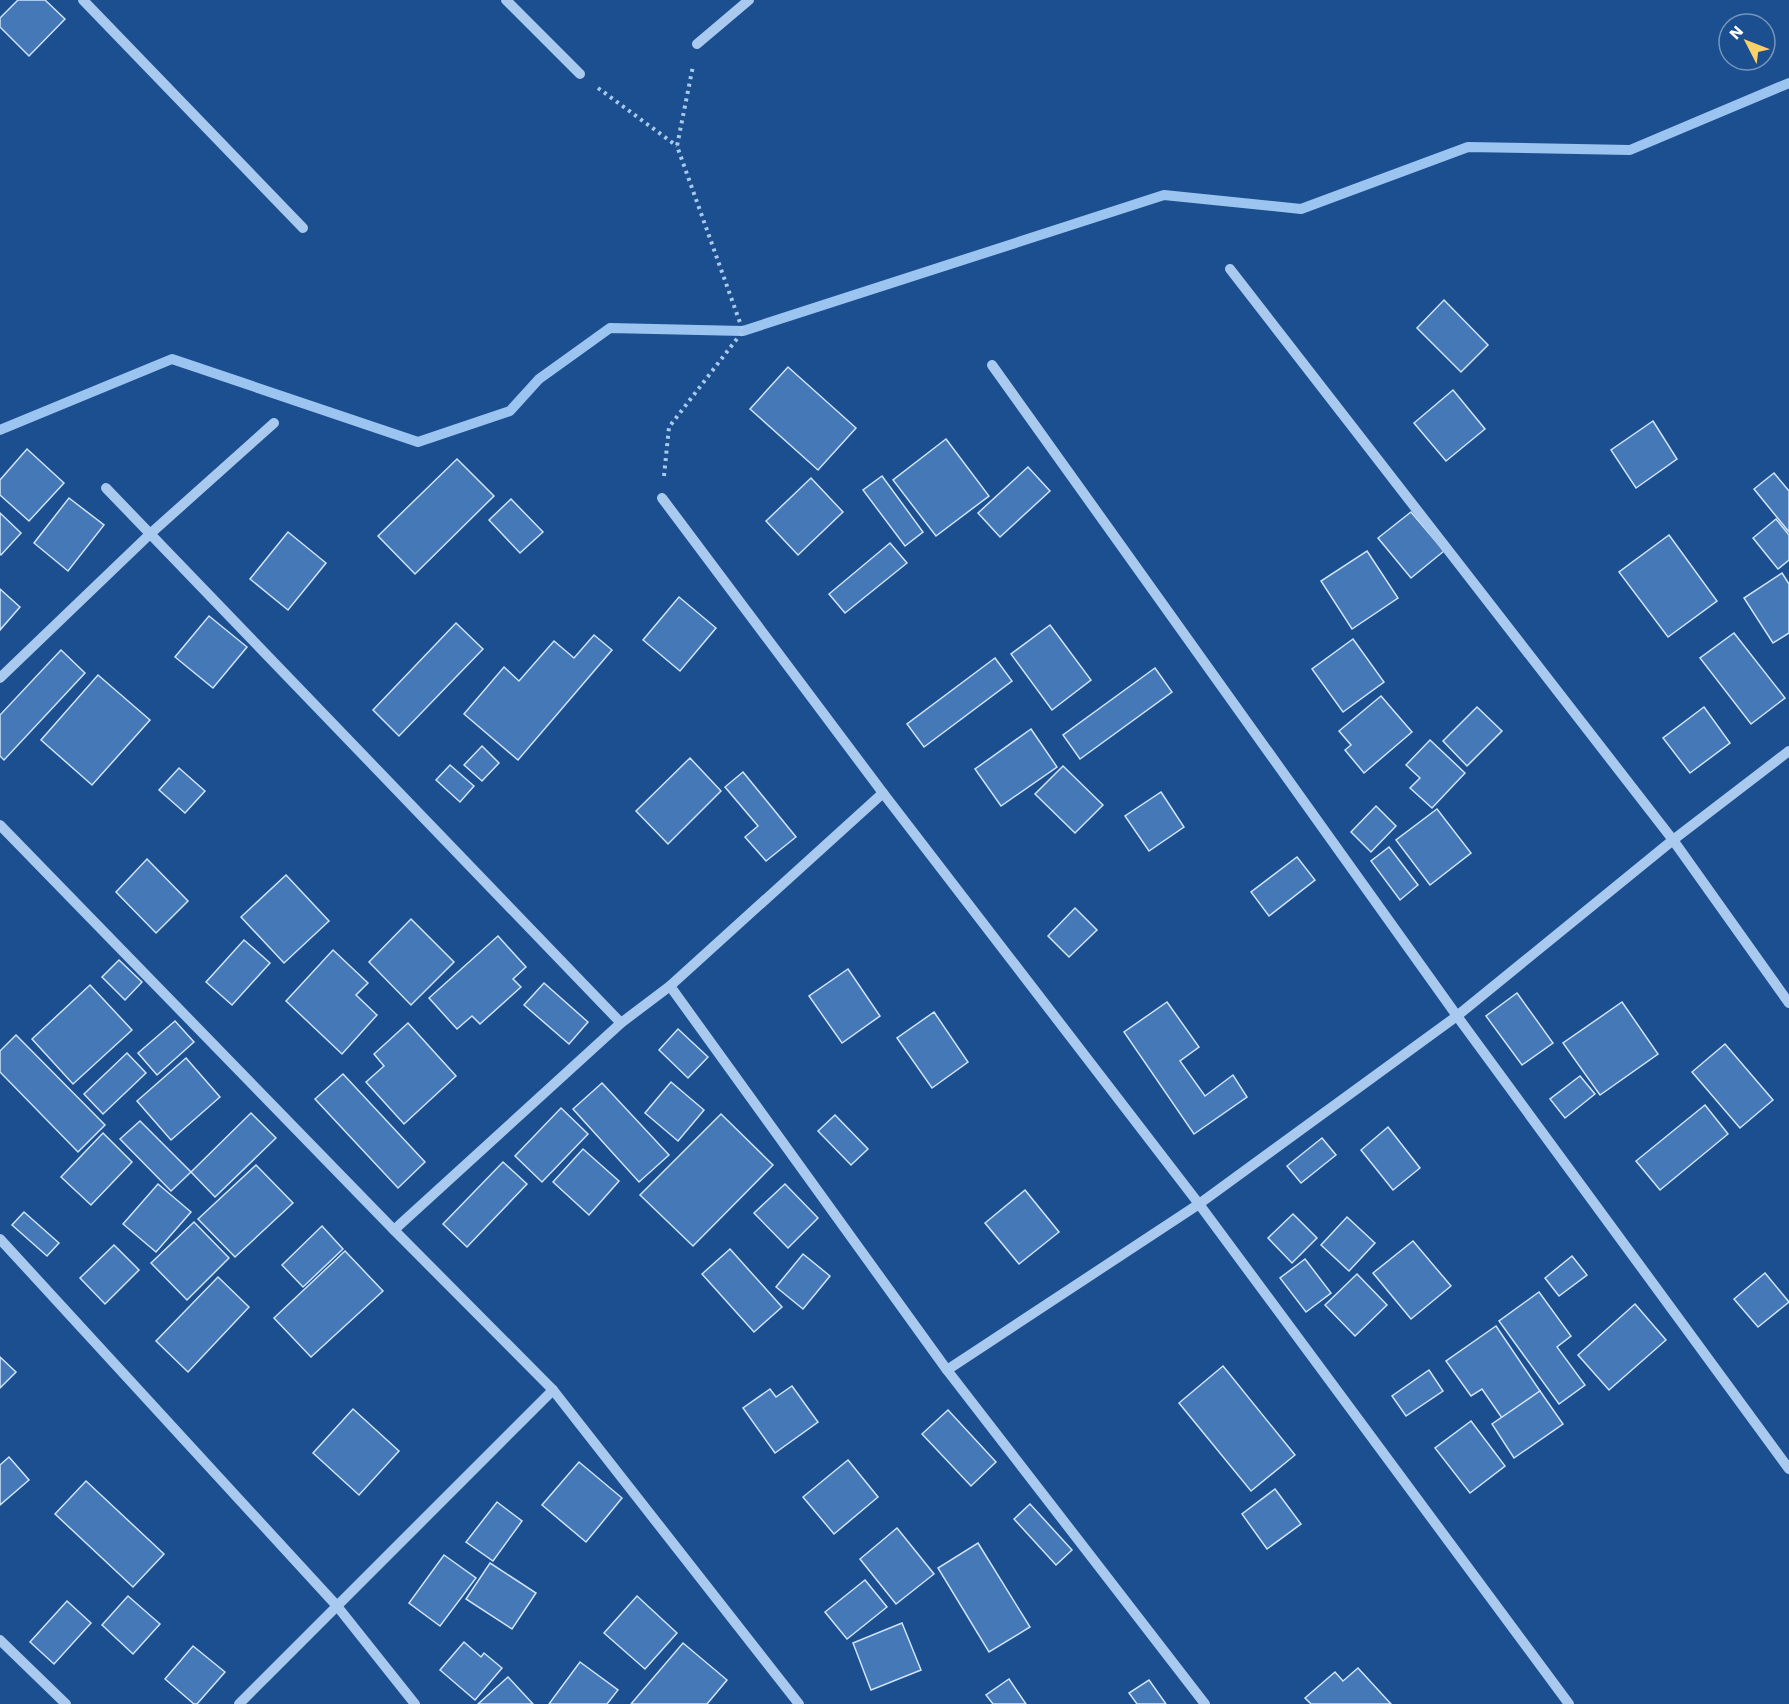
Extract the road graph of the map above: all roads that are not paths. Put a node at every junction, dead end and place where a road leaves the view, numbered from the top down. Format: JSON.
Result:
{"nodes":[{"id":1,"x":83,"y":0,"type":"edge"},
{"id":2,"x":506,"y":0,"type":"edge"},
{"id":3,"x":749,"y":0,"type":"edge"},
{"id":4,"x":698,"y":44,"type":"road end"},
{"id":5,"x":580,"y":74,"type":"road end"},
{"id":6,"x":303,"y":228,"type":"dead end"},
{"id":7,"x":1230,"y":269,"type":"dead end"},
{"id":8,"x":992,"y":364,"type":"dead end"},
{"id":9,"x":274,"y":423,"type":"dead end"},
{"id":10,"x":106,"y":488,"type":"dead end"},
{"id":11,"x":662,"y":498,"type":"road end"},
{"id":12,"x":150,"y":534,"type":"junction"},
{"id":13,"x":0,"y":678,"type":"edge"},
{"id":14,"x":1789,"y":751,"type":"edge"},
{"id":15,"x":883,"y":793,"type":"junction"},
{"id":16,"x":0,"y":825,"type":"edge"},
{"id":17,"x":1673,"y":840,"type":"junction"},
{"id":18,"x":670,"y":986,"type":"junction"},
{"id":19,"x":1789,"y":1003,"type":"edge"},
{"id":20,"x":1457,"y":1016,"type":"junction"},
{"id":21,"x":621,"y":1023,"type":"junction"},
{"id":22,"x":1199,"y":1204,"type":"junction"},
{"id":23,"x":394,"y":1230,"type":"junction"},
{"id":24,"x":0,"y":1239,"type":"edge"},
{"id":25,"x":947,"y":1370,"type":"junction"},
{"id":26,"x":553,"y":1390,"type":"junction"},
{"id":27,"x":1789,"y":1469,"type":"edge"},
{"id":28,"x":337,"y":1606,"type":"junction"},
{"id":29,"x":0,"y":1640,"type":"edge"},
{"id":30,"x":66,"y":1704,"type":"edge"},
{"id":31,"x":239,"y":1704,"type":"edge"},
{"id":32,"x":415,"y":1704,"type":"edge"},
{"id":33,"x":799,"y":1704,"type":"edge"},
{"id":34,"x":1205,"y":1704,"type":"edge"},
{"id":35,"x":1569,"y":1704,"type":"edge"}],
"edges":[{"from":1,"to":6,"type":"street"},
{"from":2,"to":5,"type":"street"},
{"from":3,"to":4,"type":"street"},
{"from":7,"to":17,"type":"street"},
{"from":8,"to":20,"type":"street"},
{"from":9,"to":12,"type":"street"},
{"from":10,"to":12,"type":"street"},
{"from":11,"to":15,"type":"street"},
{"from":12,"to":13,"type":"street"},
{"from":12,"to":21,"type":"street"},
{"from":14,"to":17,"type":"street"},
{"from":15,"to":18,"type":"street"},
{"from":15,"to":22,"type":"street"},
{"from":16,"to":23,"type":"street"},
{"from":17,"to":19,"type":"street"},
{"from":17,"to":20,"type":"street"},
{"from":18,"to":21,"type":"street"},
{"from":18,"to":25,"type":"street"},
{"from":20,"to":22,"type":"street"},
{"from":20,"to":27,"type":"street"},
{"from":21,"to":23,"type":"street"},
{"from":22,"to":25,"type":"street"},
{"from":22,"to":35,"type":"street"},
{"from":23,"to":26,"type":"street"},
{"from":24,"to":28,"type":"street"},
{"from":25,"to":34,"type":"street"},
{"from":26,"to":28,"type":"street"},
{"from":26,"to":33,"type":"street"},
{"from":28,"to":31,"type":"street"},
{"from":28,"to":32,"type":"street"},
{"from":29,"to":30,"type":"street"}]}
